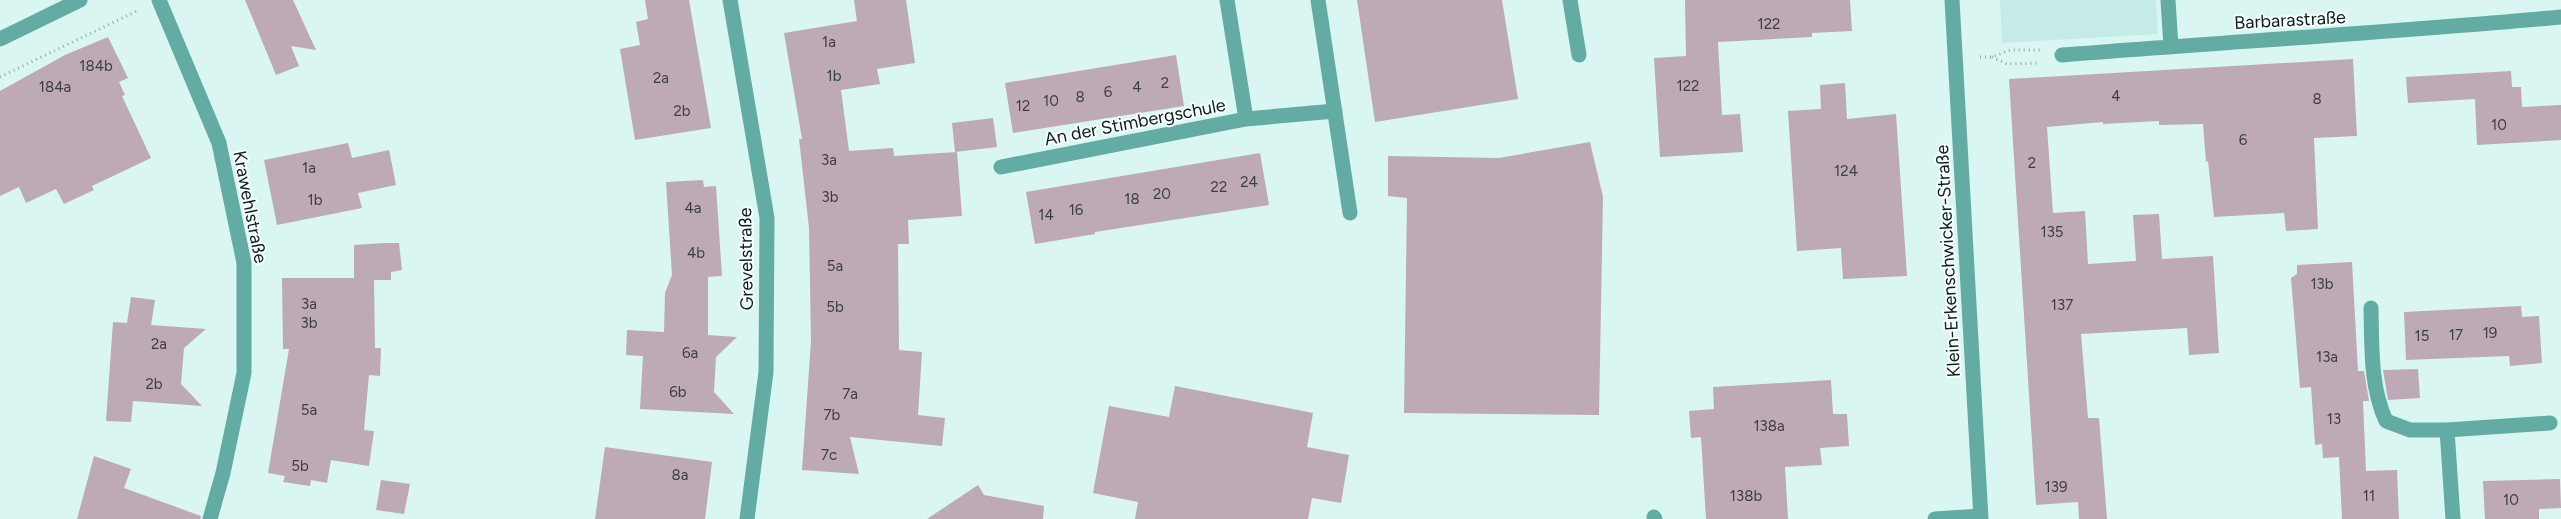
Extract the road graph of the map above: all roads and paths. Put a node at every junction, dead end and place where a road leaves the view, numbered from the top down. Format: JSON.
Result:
{"nodes":[{"id":1,"x":80,"y":0,"type":"edge"},
{"id":2,"x":159,"y":0,"type":"edge"},
{"id":3,"x":730,"y":0,"type":"edge"},
{"id":4,"x":1227,"y":0,"type":"edge"},
{"id":5,"x":1318,"y":0,"type":"edge"},
{"id":6,"x":1570,"y":0,"type":"edge"},
{"id":7,"x":1952,"y":0,"type":"edge"},
{"id":8,"x":2168,"y":0,"type":"edge"},
{"id":9,"x":2561,"y":17,"type":"edge"},
{"id":10,"x":0,"y":39,"type":"edge"},
{"id":11,"x":2171,"y":47,"type":"junction"},
{"id":12,"x":1579,"y":55,"type":"dead end"},
{"id":13,"x":2062,"y":55,"type":"joint"},
{"id":14,"x":1992,"y":57,"type":"junction"},
{"id":15,"x":1955,"y":58,"type":"junction"},
{"id":16,"x":2015,"y":64,"type":"dead end"},
{"id":17,"x":0,"y":77,"type":"edge"},
{"id":18,"x":1335,"y":111,"type":"junction"},
{"id":19,"x":1246,"y":120,"type":"junction"},
{"id":20,"x":1001,"y":167,"type":"dead end"},
{"id":21,"x":1350,"y":213,"type":"dead end"},
{"id":22,"x":2371,"y":308,"type":"dead end"},
{"id":23,"x":2550,"y":423,"type":"dead end"},
{"id":24,"x":2447,"y":430,"type":"junction"},
{"id":25,"x":1981,"y":517,"type":"edge"},
{"id":26,"x":210,"y":519,"type":"edge"},
{"id":27,"x":747,"y":519,"type":"edge"},
{"id":28,"x":1935,"y":519,"type":"edge"},
{"id":29,"x":2453,"y":519,"type":"edge"}],
"edges":[{"from":1,"to":10,"type":"street"},
{"from":2,"to":17,"type":"path"},
{"from":2,"to":26,"type":"street","name":"Krawehlstraße"},
{"from":3,"to":27,"type":"street","name":"Grevelstraße"},
{"from":4,"to":19,"type":"street","name":"An der Stimbergschule"},
{"from":5,"to":18,"type":"street"},
{"from":6,"to":12,"type":"street"},
{"from":7,"to":15,"type":"street","name":"Klein-Erkenschwicker-Straße"},
{"from":8,"to":11,"type":"street"},
{"from":9,"to":11,"type":"street","name":"Barbarastraße"},
{"from":11,"to":13,"type":"street","name":"Barbarastraße"},
{"from":13,"to":14,"type":"path"},
{"from":14,"to":15,"type":"path"},
{"from":14,"to":16,"type":"path"},
{"from":15,"to":25,"type":"street","name":"Klein-Erkenschwicker-Straße"},
{"from":18,"to":19,"type":"street"},
{"from":18,"to":21,"type":"street"},
{"from":19,"to":20,"type":"street","name":"An der Stimbergschule"},
{"from":22,"to":24,"type":"street"},
{"from":23,"to":24,"type":"street"},
{"from":24,"to":29,"type":"street"},
{"from":25,"to":28,"type":"street"}]}
